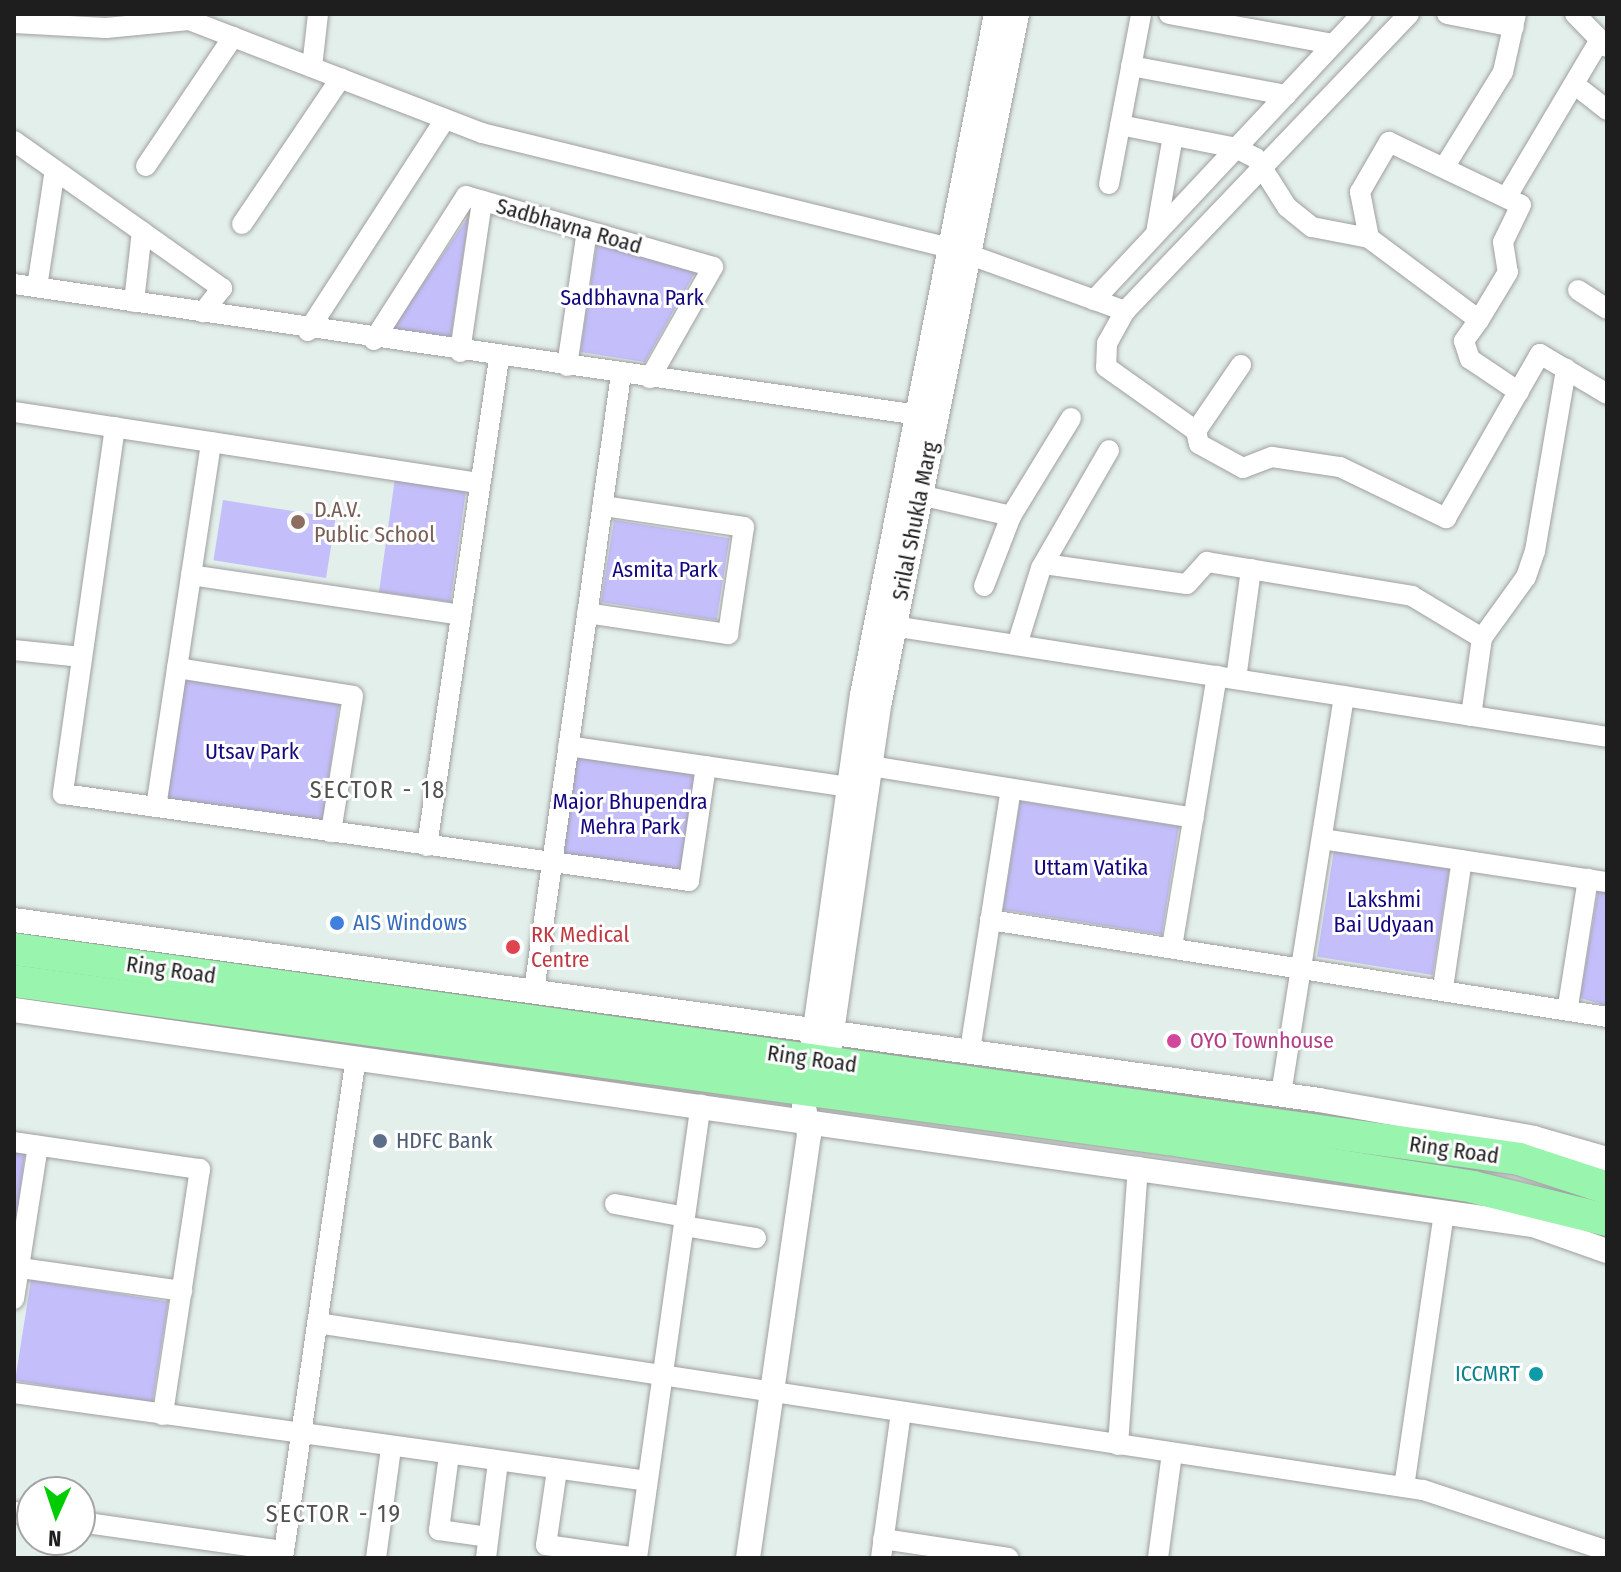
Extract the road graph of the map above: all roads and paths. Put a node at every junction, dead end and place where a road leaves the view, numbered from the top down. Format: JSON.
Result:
{"nodes":[{"id":1,"x":318,"y":14,"type":"edge"},
{"id":2,"x":996,"y":14,"type":"edge"},
{"id":3,"x":1017,"y":14,"type":"edge"},
{"id":4,"x":1141,"y":14,"type":"edge"},
{"id":5,"x":1169,"y":14,"type":"edge"},
{"id":6,"x":1362,"y":14,"type":"edge"},
{"id":7,"x":1409,"y":14,"type":"edge"},
{"id":8,"x":1447,"y":14,"type":"edge"},
{"id":9,"x":1575,"y":14,"type":"edge"},
{"id":10,"x":170,"y":17,"type":"edge"},
{"id":11,"x":1515,"y":20,"type":"edge"},
{"id":12,"x":60,"y":21,"type":"edge"},
{"id":13,"x":106,"y":21,"type":"edge"},
{"id":14,"x":14,"y":23,"type":"edge"},
{"id":15,"x":233,"y":37,"type":"junction"},
{"id":16,"x":1333,"y":44,"type":"junction"},
{"id":17,"x":1604,"y":44,"type":"edge"},
{"id":18,"x":1131,"y":66,"type":"junction"},
{"id":19,"x":312,"y":67,"type":"junction"},
{"id":20,"x":341,"y":78,"type":"junction"},
{"id":21,"x":1574,"y":84,"type":"junction"},
{"id":22,"x":1286,"y":95,"type":"junction"},
{"id":23,"x":1607,"y":110,"type":"edge"},
{"id":24,"x":445,"y":119,"type":"junction"},
{"id":25,"x":1120,"y":125,"type":"junction"},
{"id":26,"x":1173,"y":136,"type":"junction"},
{"id":27,"x":14,"y":141,"type":"edge"},
{"id":28,"x":1236,"y":148,"type":"junction"},
{"id":29,"x":146,"y":166,"type":"dead end"},
{"id":30,"x":1445,"y":166,"type":"junction"},
{"id":31,"x":55,"y":170,"type":"junction"},
{"id":32,"x":1263,"y":172,"type":"junction"},
{"id":33,"x":1109,"y":184,"type":"dead end"},
{"id":34,"x":1509,"y":193,"type":"junction"},
{"id":35,"x":482,"y":201,"type":"junction"},
{"id":36,"x":242,"y":224,"type":"dead end"},
{"id":37,"x":142,"y":231,"type":"junction"},
{"id":38,"x":587,"y":231,"type":"junction"},
{"id":39,"x":1156,"y":233,"type":"junction"},
{"id":40,"x":1369,"y":238,"type":"junction"},
{"id":41,"x":960,"y":251,"type":"junction"},
{"id":42,"x":14,"y":284,"type":"edge"},
{"id":43,"x":37,"y":287,"type":"junction"},
{"id":44,"x":1578,"y":290,"type":"dead end"},
{"id":45,"x":1094,"y":300,"type":"junction"},
{"id":46,"x":134,"y":302,"type":"junction"},
{"id":47,"x":1607,"y":309,"type":"edge"},
{"id":48,"x":1125,"y":311,"type":"junction"},
{"id":49,"x":203,"y":312,"type":"junction"},
{"id":50,"x":1479,"y":320,"type":"junction"},
{"id":51,"x":308,"y":331,"type":"junction"},
{"id":52,"x":374,"y":340,"type":"junction"},
{"id":53,"x":460,"y":352,"type":"junction"},
{"id":54,"x":499,"y":357,"type":"junction"},
{"id":55,"x":1241,"y":365,"type":"dead end"},
{"id":56,"x":567,"y":366,"type":"junction"},
{"id":57,"x":1566,"y":369,"type":"junction"},
{"id":58,"x":621,"y":374,"type":"junction"},
{"id":59,"x":650,"y":378,"type":"junction"},
{"id":60,"x":1519,"y":392,"type":"junction"},
{"id":61,"x":1607,"y":394,"type":"edge"},
{"id":62,"x":14,"y":412,"type":"edge"},
{"id":63,"x":927,"y":416,"type":"junction"},
{"id":64,"x":1071,"y":418,"type":"dead end"},
{"id":65,"x":115,"y":427,"type":"junction"},
{"id":66,"x":1196,"y":431,"type":"junction"},
{"id":67,"x":211,"y":442,"type":"junction"},
{"id":68,"x":1109,"y":450,"type":"dead end"},
{"id":69,"x":480,"y":483,"type":"junction"},
{"id":70,"x":912,"y":493,"type":"junction"},
{"id":71,"x":603,"y":506,"type":"junction"},
{"id":72,"x":1011,"y":516,"type":"junction"},
{"id":73,"x":1044,"y":564,"type":"junction"},
{"id":74,"x":1251,"y":569,"type":"junction"},
{"id":75,"x":191,"y":575,"type":"junction"},
{"id":76,"x":984,"y":586,"type":"dead end"},
{"id":77,"x":587,"y":613,"type":"junction"},
{"id":78,"x":461,"y":615,"type":"junction"},
{"id":79,"x":885,"y":624,"type":"junction"},
{"id":80,"x":1482,"y":638,"type":"junction"},
{"id":81,"x":1017,"y":645,"type":"junction"},
{"id":82,"x":14,"y":650,"type":"edge"},
{"id":83,"x":82,"y":657,"type":"junction"},
{"id":84,"x":177,"y":668,"type":"junction"},
{"id":85,"x":1226,"y":678,"type":"junction"},
{"id":86,"x":1344,"y":696,"type":"junction"},
{"id":87,"x":1471,"y":716,"type":"junction"},
{"id":88,"x":1607,"y":737,"type":"edge"},
{"id":89,"x":568,"y":746,"type":"junction"},
{"id":90,"x":706,"y":766,"type":"junction"},
{"id":91,"x":859,"y":777,"type":"junction"},
{"id":92,"x":1011,"y":789,"type":"junction"},
{"id":93,"x":156,"y":807,"type":"junction"},
{"id":94,"x":1194,"y":818,"type":"junction"},
{"id":95,"x":331,"y":832,"type":"junction"},
{"id":96,"x":1322,"y":839,"type":"junction"},
{"id":97,"x":427,"y":846,"type":"junction"},
{"id":98,"x":1462,"y":860,"type":"junction"},
{"id":99,"x":552,"y":863,"type":"junction"},
{"id":100,"x":1597,"y":881,"type":"edge"},
{"id":101,"x":14,"y":920,"type":"edge"},
{"id":102,"x":990,"y":920,"type":"junction"},
{"id":103,"x":1172,"y":947,"type":"junction"},
{"id":104,"x":14,"y":949,"type":"edge"},
{"id":105,"x":1302,"y":967,"type":"junction"},
{"id":106,"x":14,"y":981,"type":"edge"},
{"id":107,"x":1443,"y":988,"type":"junction"},
{"id":108,"x":534,"y":991,"type":"junction"},
{"id":109,"x":1568,"y":1006,"type":"junction"},
{"id":110,"x":14,"y":1010,"type":"edge"},
{"id":111,"x":1607,"y":1017,"type":"edge"},
{"id":112,"x":970,"y":1050,"type":"junction"},
{"id":113,"x":356,"y":1057,"type":"junction"},
{"id":114,"x":816,"y":1082,"type":"junction"},
{"id":115,"x":1281,"y":1094,"type":"junction"},
{"id":116,"x":701,"y":1104,"type":"junction"},
{"id":117,"x":14,"y":1142,"type":"edge"},
{"id":118,"x":38,"y":1146,"type":"junction"},
{"id":119,"x":1607,"y":1159,"type":"edge"},
{"id":120,"x":1138,"y":1167,"type":"junction"},
{"id":121,"x":1607,"y":1188,"type":"edge"},
{"id":122,"x":615,"y":1204,"type":"dead end"},
{"id":123,"x":1444,"y":1212,"type":"junction"},
{"id":124,"x":1607,"y":1220,"type":"edge"},
{"id":125,"x":684,"y":1222,"type":"junction"},
{"id":126,"x":756,"y":1238,"type":"dead end"},
{"id":127,"x":1607,"y":1251,"type":"edge"},
{"id":128,"x":16,"y":1268,"type":"edge"},
{"id":129,"x":182,"y":1291,"type":"junction"},
{"id":130,"x":14,"y":1299,"type":"edge"},
{"id":131,"x":317,"y":1323,"type":"junction"},
{"id":132,"x":662,"y":1376,"type":"junction"},
{"id":133,"x":14,"y":1393,"type":"edge"},
{"id":134,"x":773,"y":1393,"type":"junction"},
{"id":135,"x":901,"y":1412,"type":"junction"},
{"id":136,"x":163,"y":1415,"type":"junction"},
{"id":137,"x":301,"y":1436,"type":"junction"},
{"id":138,"x":1118,"y":1445,"type":"junction"},
{"id":139,"x":391,"y":1448,"type":"junction"},
{"id":140,"x":1172,"y":1453,"type":"junction"},
{"id":141,"x":449,"y":1455,"type":"junction"},
{"id":142,"x":498,"y":1462,"type":"junction"},
{"id":143,"x":557,"y":1470,"type":"junction"},
{"id":144,"x":647,"y":1481,"type":"junction"},
{"id":145,"x":1404,"y":1487,"type":"junction"},
{"id":146,"x":96,"y":1525,"type":"edge"},
{"id":147,"x":488,"y":1537,"type":"junction"},
{"id":148,"x":882,"y":1549,"type":"edge"},
{"id":149,"x":1607,"y":1551,"type":"edge"},
{"id":150,"x":284,"y":1555,"type":"edge"},
{"id":151,"x":1163,"y":1557,"type":"edge"},
{"id":152,"x":376,"y":1558,"type":"edge"},
{"id":153,"x":486,"y":1558,"type":"edge"},
{"id":154,"x":637,"y":1558,"type":"edge"},
{"id":155,"x":748,"y":1558,"type":"edge"},
{"id":156,"x":1009,"y":1558,"type":"edge"}],
"edges":[{"from":1,"to":19,"type":"street"},
{"from":2,"to":41,"type":"street","name":"Srilal Shukla Marg"},
{"from":3,"to":41,"type":"street","name":"Srilal Shukla Marg"},
{"from":4,"to":18,"type":"street"},
{"from":5,"to":16,"type":"street"},
{"from":6,"to":16,"type":"street"},
{"from":7,"to":32,"type":"street"},
{"from":8,"to":11,"type":"street"},
{"from":9,"to":17,"type":"street"},
{"from":10,"to":13,"type":"street"},
{"from":10,"to":15,"type":"street"},
{"from":11,"to":30,"type":"street"},
{"from":12,"to":13,"type":"street"},
{"from":12,"to":14,"type":"street"},
{"from":15,"to":19,"type":"street"},
{"from":15,"to":29,"type":"street"},
{"from":16,"to":22,"type":"street"},
{"from":17,"to":21,"type":"street"},
{"from":18,"to":22,"type":"street"},
{"from":18,"to":25,"type":"street"},
{"from":19,"to":20,"type":"street"},
{"from":20,"to":24,"type":"street"},
{"from":20,"to":36,"type":"street"},
{"from":21,"to":23,"type":"street"},
{"from":21,"to":34,"type":"street"},
{"from":22,"to":28,"type":"street"},
{"from":24,"to":41,"type":"street"},
{"from":24,"to":51,"type":"street"},
{"from":25,"to":26,"type":"street"},
{"from":25,"to":33,"type":"street"},
{"from":26,"to":28,"type":"street"},
{"from":26,"to":39,"type":"street"},
{"from":27,"to":31,"type":"street"},
{"from":28,"to":32,"type":"street"},
{"from":28,"to":39,"type":"street"},
{"from":30,"to":34,"type":"street"},
{"from":30,"to":40,"type":"street"},
{"from":31,"to":37,"type":"street"},
{"from":31,"to":43,"type":"street"},
{"from":32,"to":40,"type":"street"},
{"from":32,"to":48,"type":"street"},
{"from":34,"to":50,"type":"street"},
{"from":35,"to":38,"type":"street","name":"Sadbhavna Road"},
{"from":35,"to":52,"type":"street","name":"Sadbhavna Road"},
{"from":35,"to":53,"type":"street"},
{"from":37,"to":46,"type":"street"},
{"from":37,"to":49,"type":"street"},
{"from":38,"to":56,"type":"street"},
{"from":38,"to":59,"type":"street","name":"Sadbhavna Road"},
{"from":39,"to":45,"type":"street"},
{"from":40,"to":50,"type":"street"},
{"from":41,"to":45,"type":"street"},
{"from":41,"to":63,"type":"street","name":"Srilal Shukla Marg"},
{"from":42,"to":43,"type":"street"},
{"from":43,"to":46,"type":"street"},
{"from":44,"to":47,"type":"street"},
{"from":45,"to":48,"type":"street"},
{"from":46,"to":49,"type":"street"},
{"from":48,"to":66,"type":"street"},
{"from":49,"to":51,"type":"street"},
{"from":50,"to":60,"type":"street"},
{"from":51,"to":52,"type":"street"},
{"from":52,"to":53,"type":"street"},
{"from":53,"to":54,"type":"street"},
{"from":54,"to":56,"type":"street"},
{"from":54,"to":69,"type":"street"},
{"from":55,"to":66,"type":"street"},
{"from":56,"to":58,"type":"street"},
{"from":57,"to":60,"type":"street"},
{"from":57,"to":61,"type":"street"},
{"from":57,"to":80,"type":"street"},
{"from":58,"to":59,"type":"street"},
{"from":58,"to":71,"type":"street"},
{"from":59,"to":63,"type":"street"},
{"from":60,"to":66,"type":"street"},
{"from":62,"to":65,"type":"street"},
{"from":63,"to":70,"type":"street","name":"Srilal Shukla Marg"},
{"from":64,"to":72,"type":"street"},
{"from":65,"to":67,"type":"street"},
{"from":65,"to":83,"type":"street"},
{"from":67,"to":69,"type":"street"},
{"from":67,"to":75,"type":"street"},
{"from":68,"to":73,"type":"street"},
{"from":69,"to":78,"type":"street"},
{"from":70,"to":72,"type":"street"},
{"from":70,"to":79,"type":"street","name":"Srilal Shukla Marg"},
{"from":71,"to":77,"type":"street"},
{"from":71,"to":77,"type":"street"},
{"from":72,"to":76,"type":"street"},
{"from":73,"to":74,"type":"street"},
{"from":73,"to":81,"type":"street"},
{"from":74,"to":80,"type":"street"},
{"from":74,"to":85,"type":"street"},
{"from":75,"to":78,"type":"street"},
{"from":75,"to":84,"type":"street"},
{"from":77,"to":89,"type":"street"},
{"from":78,"to":97,"type":"street"},
{"from":79,"to":81,"type":"street"},
{"from":79,"to":91,"type":"street","name":"Srilal Shukla Marg"},
{"from":80,"to":87,"type":"street"},
{"from":81,"to":85,"type":"street"},
{"from":82,"to":83,"type":"street"},
{"from":83,"to":93,"type":"street"},
{"from":84,"to":93,"type":"street"},
{"from":84,"to":95,"type":"street"},
{"from":85,"to":86,"type":"street"},
{"from":85,"to":94,"type":"street"},
{"from":86,"to":87,"type":"street"},
{"from":86,"to":96,"type":"street"},
{"from":87,"to":88,"type":"street"},
{"from":89,"to":90,"type":"street"},
{"from":89,"to":99,"type":"street"},
{"from":90,"to":91,"type":"street"},
{"from":90,"to":99,"type":"street"},
{"from":91,"to":92,"type":"street"},
{"from":91,"to":114,"type":"street","name":"Srilal Shukla Marg"},
{"from":92,"to":94,"type":"street"},
{"from":92,"to":102,"type":"street"},
{"from":93,"to":95,"type":"street"},
{"from":94,"to":103,"type":"street"},
{"from":95,"to":97,"type":"street"},
{"from":96,"to":98,"type":"street"},
{"from":96,"to":105,"type":"street"},
{"from":97,"to":99,"type":"street"},
{"from":98,"to":100,"type":"street"},
{"from":98,"to":107,"type":"street"},
{"from":99,"to":108,"type":"street"},
{"from":100,"to":109,"type":"street"},
{"from":101,"to":108,"type":"street"},
{"from":102,"to":103,"type":"street"},
{"from":102,"to":112,"type":"street"},
{"from":103,"to":105,"type":"street"},
{"from":104,"to":114,"type":"highway","name":"Ring Road"},
{"from":105,"to":107,"type":"street"},
{"from":105,"to":115,"type":"street"},
{"from":106,"to":114,"type":"highway","name":"Ring Road"},
{"from":107,"to":109,"type":"street"},
{"from":108,"to":114,"type":"street"},
{"from":109,"to":111,"type":"street"},
{"from":110,"to":113,"type":"street"},
{"from":112,"to":114,"type":"street"},
{"from":112,"to":115,"type":"street"},
{"from":113,"to":116,"type":"street"},
{"from":113,"to":131,"type":"street"},
{"from":114,"to":116,"type":"street"},
{"from":114,"to":120,"type":"street"},
{"from":114,"to":121,"type":"highway","name":"Ring Road"},
{"from":114,"to":124,"type":"highway","name":"Ring Road"},
{"from":114,"to":134,"type":"street","name":"Srilal Shukla Marg"},
{"from":115,"to":119,"type":"street"},
{"from":116,"to":125,"type":"street"},
{"from":117,"to":118,"type":"street"},
{"from":118,"to":128,"type":"street"},
{"from":118,"to":129,"type":"street"},
{"from":120,"to":123,"type":"street"},
{"from":120,"to":138,"type":"street"},
{"from":122,"to":125,"type":"street"},
{"from":123,"to":127,"type":"street"},
{"from":123,"to":145,"type":"street"},
{"from":125,"to":126,"type":"street"},
{"from":125,"to":132,"type":"street"},
{"from":128,"to":129,"type":"street"},
{"from":128,"to":130,"type":"street"},
{"from":129,"to":136,"type":"street"},
{"from":131,"to":132,"type":"street"},
{"from":131,"to":137,"type":"street"},
{"from":132,"to":134,"type":"street"},
{"from":132,"to":144,"type":"street"},
{"from":133,"to":136,"type":"street"},
{"from":134,"to":135,"type":"street"},
{"from":134,"to":155,"type":"street","name":"Srilal Shukla Marg"},
{"from":135,"to":138,"type":"street"},
{"from":135,"to":148,"type":"street"},
{"from":136,"to":137,"type":"street"},
{"from":137,"to":139,"type":"street"},
{"from":137,"to":150,"type":"street"},
{"from":138,"to":140,"type":"street"},
{"from":139,"to":141,"type":"street"},
{"from":139,"to":152,"type":"street"},
{"from":140,"to":145,"type":"street"},
{"from":140,"to":151,"type":"street"},
{"from":141,"to":142,"type":"street"},
{"from":141,"to":147,"type":"street"},
{"from":142,"to":143,"type":"street"},
{"from":142,"to":147,"type":"street"},
{"from":143,"to":144,"type":"street"},
{"from":143,"to":154,"type":"street"},
{"from":144,"to":154,"type":"street"},
{"from":145,"to":149,"type":"street"},
{"from":146,"to":150,"type":"street"},
{"from":147,"to":153,"type":"street"},
{"from":148,"to":156,"type":"street"}]}
